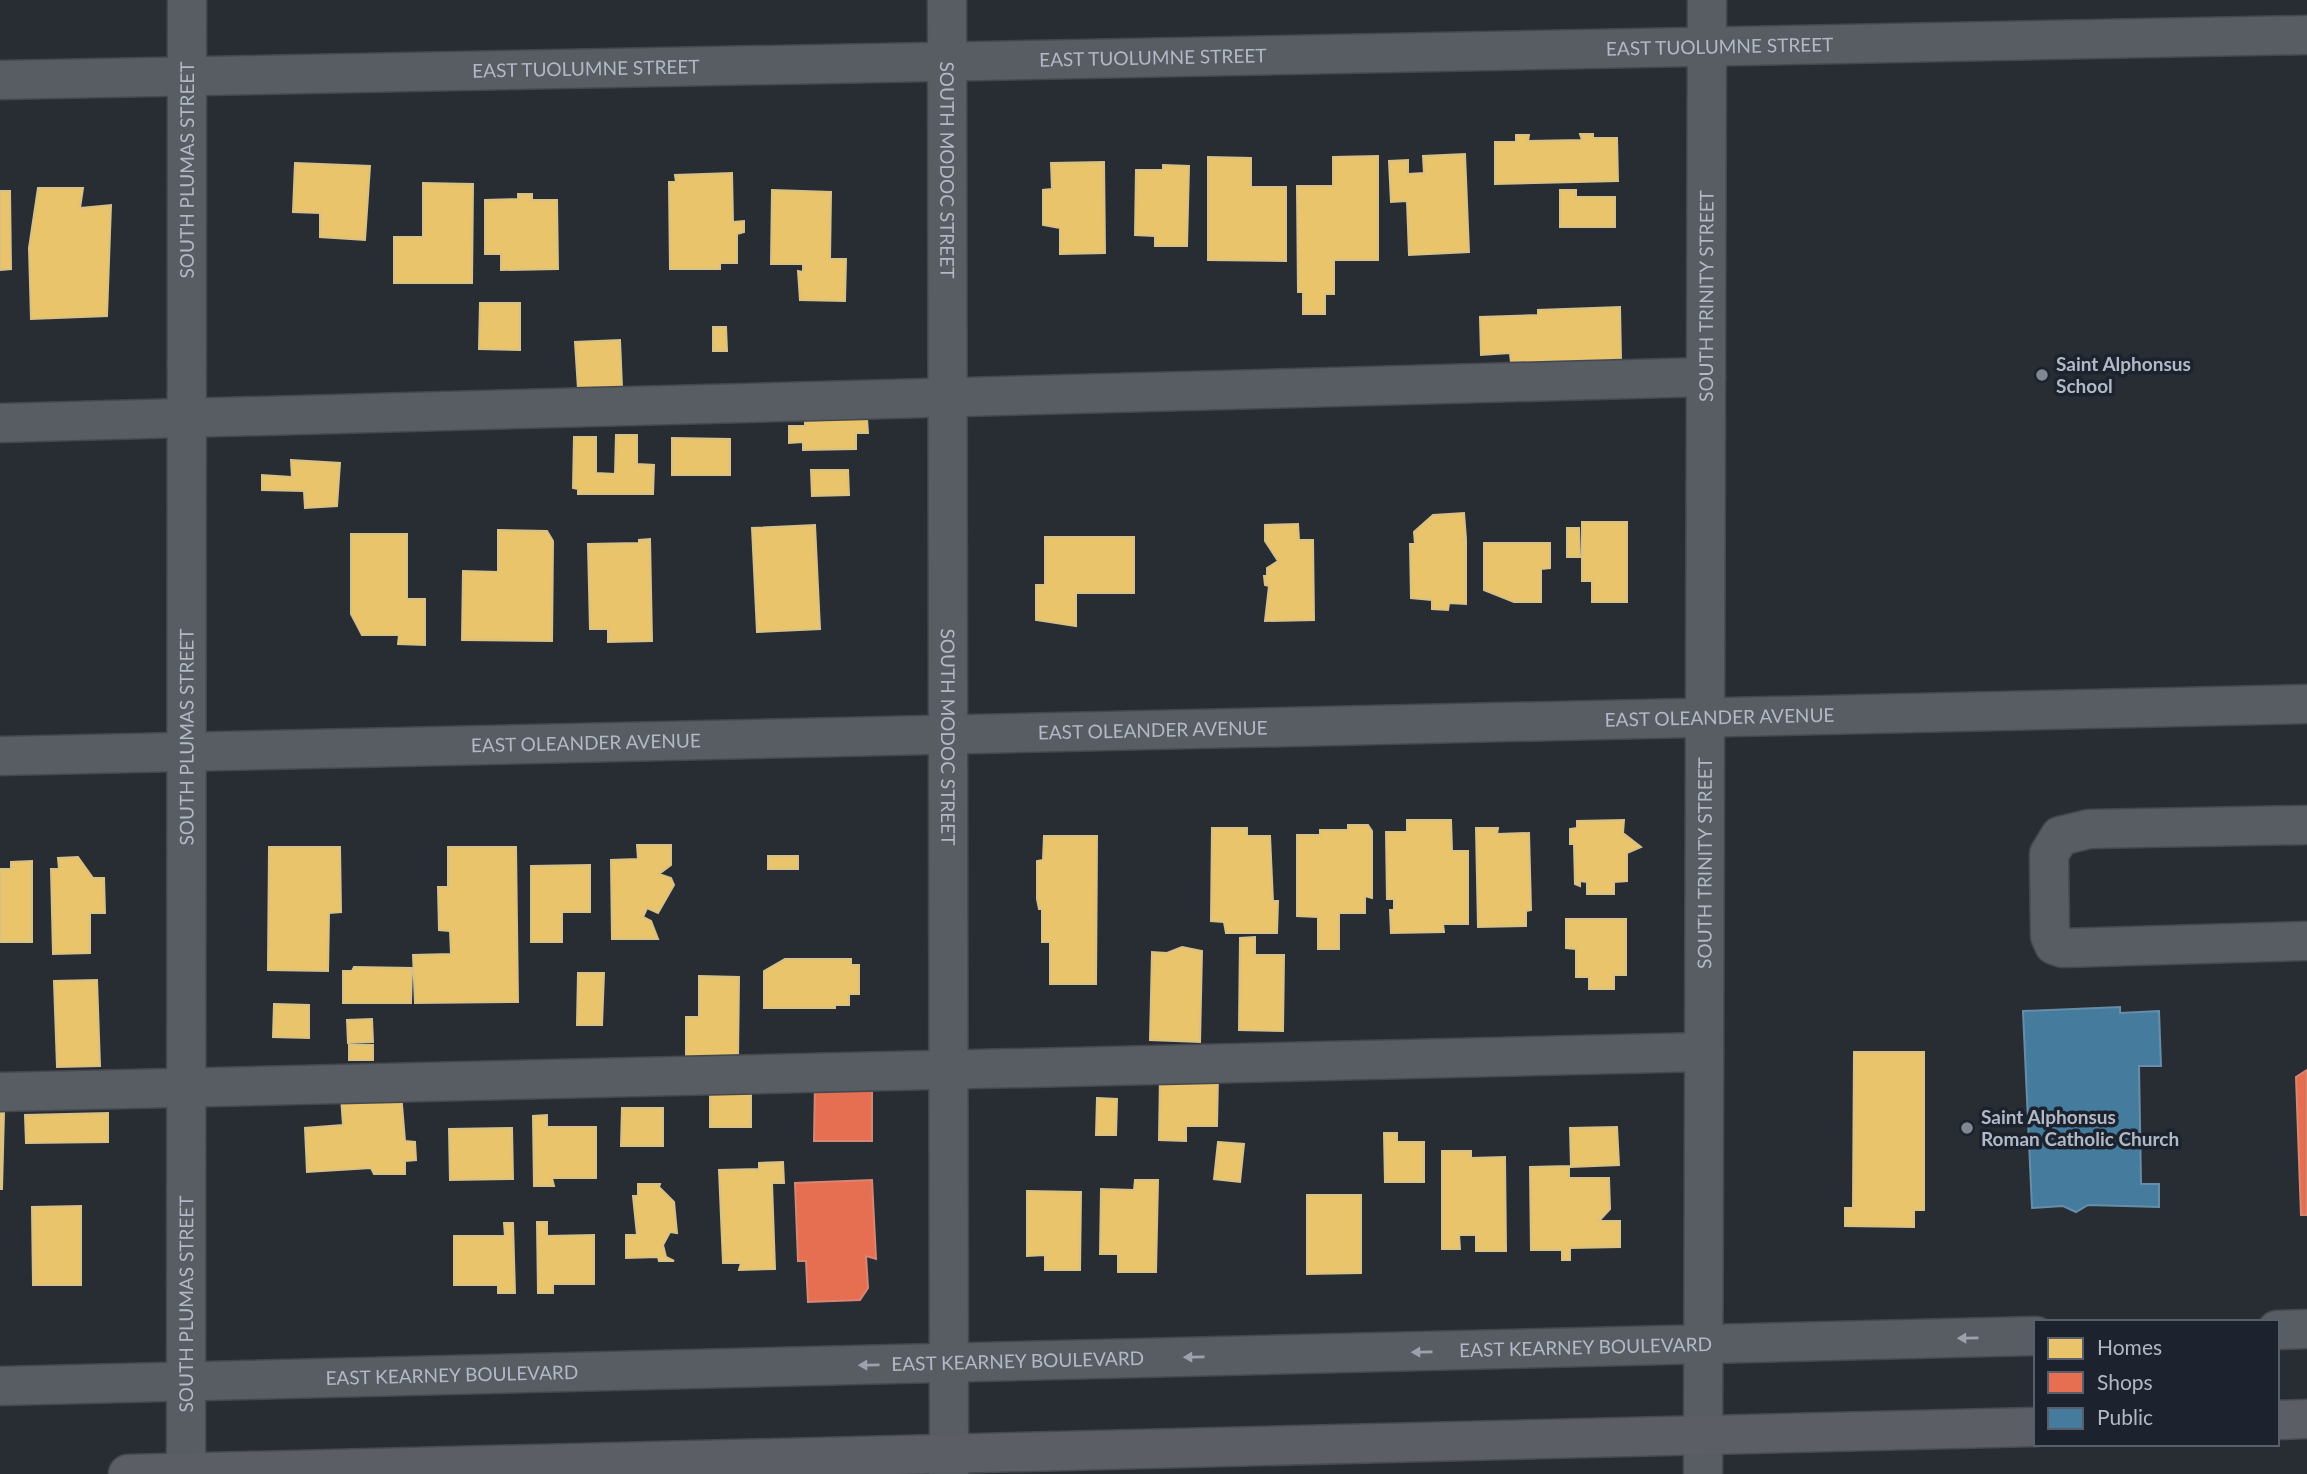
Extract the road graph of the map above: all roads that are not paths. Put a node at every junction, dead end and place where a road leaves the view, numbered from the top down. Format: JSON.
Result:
{"nodes":[{"id":1,"x":187,"y":0,"type":"edge"},
{"id":2,"x":947,"y":0,"type":"edge"},
{"id":3,"x":1707,"y":0,"type":"edge"},
{"id":4,"x":2307,"y":35,"type":"edge"},
{"id":5,"x":1707,"y":46,"type":"junction"},
{"id":6,"x":947,"y":61,"type":"junction"},
{"id":7,"x":187,"y":76,"type":"junction"},
{"id":8,"x":0,"y":80,"type":"edge"},
{"id":9,"x":1706,"y":377,"type":"junction"},
{"id":10,"x":948,"y":400,"type":"junction"},
{"id":11,"x":187,"y":417,"type":"junction"},
{"id":12,"x":0,"y":424,"type":"edge"},
{"id":13,"x":2307,"y":704,"type":"edge"},
{"id":14,"x":1705,"y":718,"type":"junction"},
{"id":15,"x":948,"y":735,"type":"junction"},
{"id":16,"x":187,"y":752,"type":"junction"},
{"id":17,"x":0,"y":756,"type":"edge"},
{"id":18,"x":2307,"y":825,"type":"edge"},
{"id":19,"x":2307,"y":941,"type":"edge"},
{"id":20,"x":1704,"y":1052,"type":"junction"},
{"id":21,"x":949,"y":1070,"type":"junction"},
{"id":22,"x":187,"y":1087,"type":"junction"},
{"id":23,"x":0,"y":1091,"type":"edge"},
{"id":24,"x":2307,"y":1329,"type":"edge"},
{"id":25,"x":2279,"y":1330,"type":"edge"},
{"id":26,"x":2034,"y":1336,"type":"edge"},
{"id":27,"x":1703,"y":1345,"type":"junction"},
{"id":28,"x":949,"y":1364,"type":"junction"},
{"id":29,"x":187,"y":1381,"type":"junction"},
{"id":30,"x":0,"y":1386,"type":"edge"},
{"id":31,"x":2307,"y":1419,"type":"edge"},
{"id":32,"x":2279,"y":1420,"type":"edge"},
{"id":33,"x":2034,"y":1427,"type":"edge"},
{"id":34,"x":1703,"y":1436,"type":"junction"},
{"id":35,"x":950,"y":1464,"type":"edge"},
{"id":36,"x":186,"y":1473,"type":"edge"},
{"id":37,"x":128,"y":1474,"type":"edge"},
{"id":38,"x":1703,"y":1474,"type":"edge"}],
"edges":[{"from":1,"to":7,"type":"street","name":"SOUTH PLUMAS STREET"},
{"from":2,"to":6,"type":"street","name":"SOUTH MODOC STREET"},
{"from":3,"to":5,"type":"street","name":"SOUTH TRINITY STREET"},
{"from":4,"to":5,"type":"street","name":"EAST TUOLUMNE STREET"},
{"from":5,"to":6,"type":"street","name":"EAST TUOLUMNE STREET"},
{"from":5,"to":9,"type":"street","name":"SOUTH TRINITY STREET"},
{"from":6,"to":7,"type":"street","name":"EAST TUOLUMNE STREET"},
{"from":6,"to":10,"type":"street","name":"SOUTH MODOC STREET"},
{"from":7,"to":8,"type":"street","name":"EAST TUOLUMNE STREET"},
{"from":7,"to":11,"type":"street","name":"SOUTH PLUMAS STREET"},
{"from":9,"to":10,"type":"street"},
{"from":9,"to":14,"type":"street","name":"SOUTH TRINITY STREET"},
{"from":10,"to":11,"type":"street"},
{"from":10,"to":15,"type":"street","name":"SOUTH MODOC STREET"},
{"from":11,"to":12,"type":"street"},
{"from":11,"to":16,"type":"street","name":"SOUTH PLUMAS STREET"},
{"from":13,"to":14,"type":"street","name":"EAST OLEANDER AVENUE"},
{"from":14,"to":15,"type":"street","name":"EAST OLEANDER AVENUE"},
{"from":14,"to":20,"type":"street","name":"SOUTH TRINITY STREET"},
{"from":15,"to":16,"type":"street","name":"EAST OLEANDER AVENUE"},
{"from":15,"to":21,"type":"street","name":"SOUTH MODOC STREET"},
{"from":16,"to":17,"type":"street","name":"EAST OLEANDER AVENUE"},
{"from":16,"to":22,"type":"street","name":"SOUTH PLUMAS STREET"},
{"from":18,"to":19,"type":"street"},
{"from":20,"to":21,"type":"street"},
{"from":20,"to":27,"type":"street","name":"SOUTH TRINITY STREET"},
{"from":21,"to":22,"type":"street"},
{"from":21,"to":28,"type":"street","name":"SOUTH MODOC STREET"},
{"from":22,"to":23,"type":"street"},
{"from":22,"to":29,"type":"street","name":"SOUTH PLUMAS STREET"},
{"from":24,"to":25,"type":"street"},
{"from":26,"to":27,"type":"street","name":"EAST KEARNEY BOULEVARD","one_way":true},
{"from":27,"to":28,"type":"street","name":"EAST KEARNEY BOULEVARD","one_way":true},
{"from":27,"to":34,"type":"street","name":"SOUTH TRINITY STREET"},
{"from":28,"to":29,"type":"street","name":"EAST KEARNEY BOULEVARD","one_way":true},
{"from":28,"to":35,"type":"street","name":"SOUTH MODOC STREET"},
{"from":29,"to":30,"type":"street","name":"EAST KEARNEY BOULEVARD"},
{"from":29,"to":36,"type":"street","name":"SOUTH PLUMAS STREET"},
{"from":31,"to":32,"type":"main road"},
{"from":33,"to":34,"type":"main road"},
{"from":34,"to":35,"type":"main road"},
{"from":34,"to":38,"type":"street","name":"SOUTH TRINITY STREET"},
{"from":35,"to":36,"type":"main road"},
{"from":36,"to":37,"type":"main road"}]}
